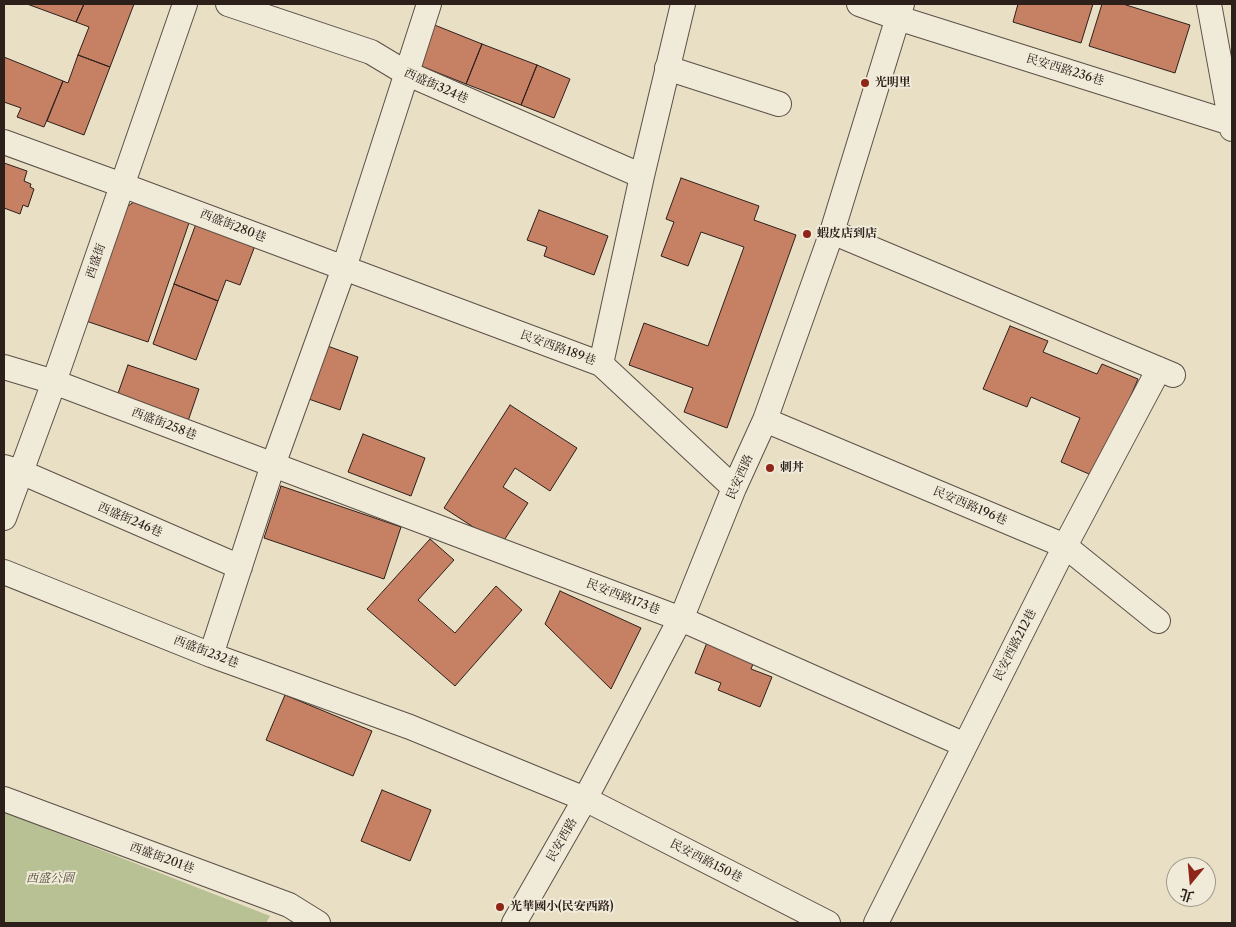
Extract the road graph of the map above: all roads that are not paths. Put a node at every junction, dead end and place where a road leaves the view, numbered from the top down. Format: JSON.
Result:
{"nodes":[{"id":1,"x":185,"y":4,"type":"edge"},
{"id":2,"x":228,"y":4,"type":"edge"},
{"id":3,"x":429,"y":4,"type":"edge"},
{"id":4,"x":683,"y":4,"type":"edge"},
{"id":5,"x":859,"y":4,"type":"edge"},
{"id":6,"x":1209,"y":4,"type":"edge"},
{"id":7,"x":900,"y":11,"type":"edge"},
{"id":8,"x":668,"y":68,"type":"junction"},
{"id":9,"x":406,"y":73,"type":"junction"},
{"id":10,"x":779,"y":104,"type":"dead end"},
{"id":11,"x":1232,"y":126,"type":"edge"},
{"id":12,"x":4,"y":142,"type":"edge"},
{"id":13,"x":642,"y":176,"type":"junction"},
{"id":14,"x":122,"y":185,"type":"junction"},
{"id":15,"x":832,"y":232,"type":"junction"},
{"id":16,"x":344,"y":268,"type":"junction"},
{"id":17,"x":601,"y":364,"type":"junction"},
{"id":18,"x":4,"y":367,"type":"edge"},
{"id":19,"x":54,"y":382,"type":"junction"},
{"id":20,"x":765,"y":420,"type":"junction"},
{"id":21,"x":273,"y":465,"type":"junction"},
{"id":22,"x":12,"y":469,"type":"edge"},
{"id":23,"x":734,"y":488,"type":"junction"},
{"id":24,"x":4,"y":518,"type":"edge"},
{"id":25,"x":1065,"y":546,"type":"junction"},
{"id":26,"x":240,"y":567,"type":"junction"},
{"id":27,"x":4,"y":572,"type":"edge"},
{"id":28,"x":680,"y":619,"type":"junction"},
{"id":29,"x":1158,"y":621,"type":"dead end"},
{"id":30,"x":211,"y":655,"type":"junction"},
{"id":31,"x":965,"y":745,"type":"junction"},
{"id":32,"x":4,"y":799,"type":"edge"},
{"id":33,"x":585,"y":799,"type":"junction"},
{"id":34,"x":318,"y":923,"type":"edge"},
{"id":35,"x":514,"y":923,"type":"edge"},
{"id":36,"x":828,"y":923,"type":"edge"},
{"id":37,"x":876,"y":923,"type":"edge"}],
"edges":[{"from":1,"to":14,"type":"street","name":"西盛街"},
{"from":2,"to":9,"type":"street","name":"西盛街324巷"},
{"from":3,"to":9,"type":"street"},
{"from":4,"to":8,"type":"street"},
{"from":5,"to":7,"type":"street","name":"民安西路236巷"},
{"from":6,"to":11,"type":"street"},
{"from":7,"to":11,"type":"street","name":"民安西路236巷"},
{"from":7,"to":15,"type":"street","name":"民安西路"},
{"from":8,"to":10,"type":"street"},
{"from":8,"to":13,"type":"street"},
{"from":9,"to":13,"type":"street","name":"西盛街324巷"},
{"from":9,"to":16,"type":"street"},
{"from":12,"to":14,"type":"street","name":"西盛街280巷"},
{"from":13,"to":17,"type":"street"},
{"from":14,"to":16,"type":"street","name":"西盛街280巷"},
{"from":14,"to":19,"type":"street","name":"西盛街"},
{"from":15,"to":20,"type":"street","name":"民安西路"},
{"from":15,"to":25,"type":"street","name":"民安西路212巷"},
{"from":16,"to":17,"type":"street","name":"民安西路189巷"},
{"from":16,"to":21,"type":"street"},
{"from":17,"to":23,"type":"street","name":"民安西路189巷"},
{"from":18,"to":19,"type":"street","name":"西盛街258巷"},
{"from":19,"to":21,"type":"street","name":"西盛街258巷"},
{"from":19,"to":22,"type":"street","name":"西盛街"},
{"from":20,"to":23,"type":"street","name":"民安西路"},
{"from":20,"to":25,"type":"street","name":"民安西路196巷"},
{"from":21,"to":26,"type":"street"},
{"from":21,"to":28,"type":"street","name":"民安西路173巷"},
{"from":22,"to":24,"type":"street","name":"西盛街"},
{"from":22,"to":26,"type":"street","name":"西盛街246巷"},
{"from":23,"to":28,"type":"street","name":"民安西路"},
{"from":25,"to":29,"type":"street","name":"民安西路196巷"},
{"from":25,"to":31,"type":"street","name":"民安西路212巷"},
{"from":26,"to":30,"type":"street"},
{"from":27,"to":30,"type":"street","name":"西盛街232巷"},
{"from":28,"to":31,"type":"street","name":"民安西路173巷"},
{"from":28,"to":33,"type":"street","name":"民安西路"},
{"from":30,"to":33,"type":"street","name":"西盛街232巷"},
{"from":31,"to":37,"type":"street","name":"民安西路212巷"},
{"from":32,"to":34,"type":"street","name":"西盛街201巷"},
{"from":33,"to":35,"type":"street","name":"民安西路"},
{"from":33,"to":36,"type":"street","name":"民安西路150巷"}]}
